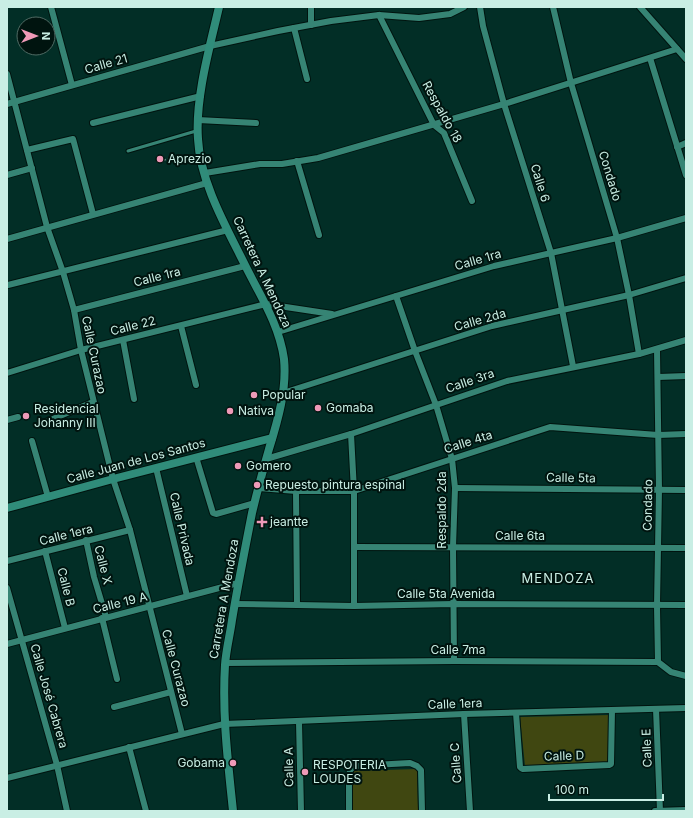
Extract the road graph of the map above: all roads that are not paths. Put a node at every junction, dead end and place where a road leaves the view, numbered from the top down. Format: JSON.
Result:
{"nodes":[{"id":1,"x":51,"y":7,"type":"edge"},
{"id":2,"x":219,"y":7,"type":"edge"},
{"id":3,"x":311,"y":7,"type":"edge"},
{"id":4,"x":464,"y":7,"type":"edge"},
{"id":5,"x":480,"y":7,"type":"edge"},
{"id":6,"x":553,"y":7,"type":"edge"},
{"id":7,"x":640,"y":7,"type":"edge"},
{"id":8,"x":379,"y":15,"type":"junction"},
{"id":9,"x":311,"y":25,"type":"junction"},
{"id":10,"x":294,"y":28,"type":"junction"},
{"id":11,"x":210,"y":46,"type":"junction"},
{"id":12,"x":677,"y":49,"type":"junction"},
{"id":13,"x":650,"y":58,"type":"junction"},
{"id":14,"x":686,"y":59,"type":"edge"},
{"id":15,"x":7,"y":74,"type":"edge"},
{"id":16,"x":307,"y":79,"type":"dead end"},
{"id":17,"x":571,"y":83,"type":"junction"},
{"id":18,"x":72,"y":85,"type":"junction"},
{"id":19,"x":201,"y":96,"type":"junction"},
{"id":20,"x":14,"y":102,"type":"junction"},
{"id":21,"x":7,"y":104,"type":"edge"},
{"id":22,"x":504,"y":104,"type":"junction"},
{"id":23,"x":198,"y":120,"type":"junction"},
{"id":24,"x":256,"y":122,"type":"dead end"},
{"id":25,"x":93,"y":123,"type":"dead end"},
{"id":26,"x":434,"y":124,"type":"junction"},
{"id":27,"x":198,"y":130,"type":"junction"},
{"id":28,"x":686,"y":143,"type":"edge"},
{"id":29,"x":677,"y":147,"type":"junction"},
{"id":30,"x":27,"y":150,"type":"junction"},
{"id":31,"x":128,"y":151,"type":"dead end"},
{"id":32,"x":297,"y":161,"type":"junction"},
{"id":33,"x":32,"y":168,"type":"junction"},
{"id":34,"x":205,"y":173,"type":"junction"},
{"id":35,"x":7,"y":175,"type":"edge"},
{"id":36,"x":686,"y":175,"type":"edge"},
{"id":37,"x":207,"y":183,"type":"junction"},
{"id":38,"x":472,"y":201,"type":"dead end"},
{"id":39,"x":93,"y":214,"type":"junction"},
{"id":40,"x":686,"y":218,"type":"edge"},
{"id":41,"x":48,"y":227,"type":"junction"},
{"id":42,"x":228,"y":230,"type":"junction"},
{"id":43,"x":319,"y":236,"type":"dead end"},
{"id":44,"x":617,"y":238,"type":"junction"},
{"id":45,"x":7,"y":239,"type":"edge"},
{"id":46,"x":550,"y":253,"type":"junction"},
{"id":47,"x":245,"y":266,"type":"junction"},
{"id":48,"x":63,"y":272,"type":"junction"},
{"id":49,"x":686,"y":278,"type":"edge"},
{"id":50,"x":8,"y":285,"type":"dead end"},
{"id":51,"x":629,"y":295,"type":"junction"},
{"id":52,"x":396,"y":296,"type":"junction"},
{"id":53,"x":266,"y":304,"type":"junction"},
{"id":54,"x":74,"y":310,"type":"junction"},
{"id":55,"x":561,"y":310,"type":"junction"},
{"id":56,"x":334,"y":314,"type":"junction"},
{"id":57,"x":181,"y":326,"type":"junction"},
{"id":58,"x":278,"y":332,"type":"junction"},
{"id":59,"x":123,"y":340,"type":"junction"},
{"id":60,"x":686,"y":340,"type":"edge"},
{"id":61,"x":657,"y":349,"type":"junction"},
{"id":62,"x":80,"y":350,"type":"junction"},
{"id":63,"x":415,"y":351,"type":"junction"},
{"id":64,"x":639,"y":354,"type":"junction"},
{"id":65,"x":573,"y":366,"type":"junction"},
{"id":66,"x":7,"y":373,"type":"edge"},
{"id":67,"x":686,"y":376,"type":"edge"},
{"id":68,"x":658,"y":377,"type":"junction"},
{"id":69,"x":196,"y":385,"type":"dead end"},
{"id":70,"x":283,"y":393,"type":"junction"},
{"id":71,"x":134,"y":399,"type":"dead end"},
{"id":72,"x":94,"y":402,"type":"junction"},
{"id":73,"x":436,"y":405,"type":"junction"},
{"id":74,"x":18,"y":417,"type":"dead end"},
{"id":75,"x":7,"y":420,"type":"edge"},
{"id":76,"x":41,"y":424,"type":"dead end"},
{"id":77,"x":351,"y":434,"type":"junction"},
{"id":78,"x":686,"y":434,"type":"edge"},
{"id":79,"x":658,"y":435,"type":"junction"},
{"id":80,"x":272,"y":438,"type":"junction"},
{"id":81,"x":32,"y":441,"type":"dead end"},
{"id":82,"x":196,"y":457,"type":"junction"},
{"id":83,"x":266,"y":459,"type":"junction"},
{"id":84,"x":452,"y":459,"type":"junction"},
{"id":85,"x":156,"y":468,"type":"junction"},
{"id":86,"x":113,"y":479,"type":"junction"},
{"id":87,"x":259,"y":488,"type":"junction"},
{"id":88,"x":456,"y":488,"type":"junction"},
{"id":89,"x":659,"y":490,"type":"junction"},
{"id":90,"x":686,"y":490,"type":"edge"},
{"id":91,"x":296,"y":491,"type":"junction"},
{"id":92,"x":354,"y":491,"type":"junction"},
{"id":93,"x":48,"y":497,"type":"junction"},
{"id":94,"x":255,"y":503,"type":"junction"},
{"id":95,"x":7,"y":508,"type":"edge"},
{"id":96,"x":130,"y":530,"type":"junction"},
{"id":97,"x":86,"y":540,"type":"junction"},
{"id":98,"x":354,"y":547,"type":"junction"},
{"id":99,"x":453,"y":547,"type":"junction"},
{"id":100,"x":658,"y":548,"type":"junction"},
{"id":101,"x":686,"y":548,"type":"edge"},
{"id":102,"x":45,"y":551,"type":"junction"},
{"id":103,"x":7,"y":561,"type":"edge"},
{"id":104,"x":238,"y":583,"type":"junction"},
{"id":105,"x":7,"y":588,"type":"edge"},
{"id":106,"x":187,"y":596,"type":"junction"},
{"id":107,"x":235,"y":604,"type":"junction"},
{"id":108,"x":297,"y":604,"type":"junction"},
{"id":109,"x":453,"y":604,"type":"junction"},
{"id":110,"x":686,"y":605,"type":"edge"},
{"id":111,"x":354,"y":606,"type":"junction"},
{"id":112,"x":657,"y":606,"type":"junction"},
{"id":113,"x":149,"y":607,"type":"junction"},
{"id":114,"x":104,"y":618,"type":"junction"},
{"id":115,"x":65,"y":628,"type":"junction"},
{"id":116,"x":22,"y":640,"type":"junction"},
{"id":117,"x":7,"y":644,"type":"edge"},
{"id":118,"x":454,"y":661,"type":"junction"},
{"id":119,"x":658,"y":662,"type":"junction"},
{"id":120,"x":225,"y":663,"type":"junction"},
{"id":121,"x":686,"y":676,"type":"edge"},
{"id":122,"x":117,"y":680,"type":"dead end"},
{"id":123,"x":171,"y":692,"type":"junction"},
{"id":124,"x":114,"y":707,"type":"dead end"},
{"id":125,"x":686,"y":708,"type":"edge"},
{"id":126,"x":656,"y":709,"type":"junction"},
{"id":127,"x":612,"y":710,"type":"junction"},
{"id":128,"x":516,"y":713,"type":"junction"},
{"id":129,"x":464,"y":714,"type":"junction"},
{"id":130,"x":299,"y":722,"type":"junction"},
{"id":131,"x":224,"y":724,"type":"junction"},
{"id":132,"x":182,"y":734,"type":"junction"},
{"id":133,"x":129,"y":747,"type":"junction"},
{"id":134,"x":57,"y":765,"type":"junction"},
{"id":135,"x":7,"y":778,"type":"edge"},
{"id":136,"x":686,"y":810,"type":"edge"},
{"id":137,"x":67,"y":811,"type":"edge"},
{"id":138,"x":146,"y":811,"type":"edge"},
{"id":139,"x":228,"y":811,"type":"edge"},
{"id":140,"x":232,"y":811,"type":"edge"},
{"id":141,"x":301,"y":811,"type":"edge"},
{"id":142,"x":349,"y":811,"type":"edge"},
{"id":143,"x":422,"y":811,"type":"edge"},
{"id":144,"x":470,"y":811,"type":"edge"},
{"id":145,"x":655,"y":811,"type":"edge"},
{"id":146,"x":660,"y":811,"type":"edge"}],
"edges":[{"from":1,"to":18,"type":"street"},
{"from":2,"to":11,"type":"street","name":"Carretera A Mendoza"},
{"from":3,"to":9,"type":"street"},
{"from":4,"to":8,"type":"street","name":"Calle 21"},
{"from":5,"to":22,"type":"street","name":"Calle 6"},
{"from":6,"to":17,"type":"street","name":"Condado"},
{"from":7,"to":12,"type":"street"},
{"from":8,"to":9,"type":"street","name":"Calle 21"},
{"from":8,"to":26,"type":"street","name":"Respaldo 18"},
{"from":9,"to":10,"type":"street","name":"Calle 21"},
{"from":10,"to":11,"type":"street","name":"Calle 21"},
{"from":10,"to":16,"type":"street"},
{"from":11,"to":18,"type":"street","name":"Calle 21"},
{"from":11,"to":19,"type":"street","name":"Carretera A Mendoza"},
{"from":12,"to":13,"type":"street"},
{"from":12,"to":14,"type":"street"},
{"from":13,"to":17,"type":"street"},
{"from":13,"to":29,"type":"street"},
{"from":15,"to":20,"type":"street","name":"Calle Curazao"},
{"from":17,"to":22,"type":"street"},
{"from":17,"to":44,"type":"street","name":"Condado"},
{"from":18,"to":20,"type":"street","name":"Calle 21"},
{"from":19,"to":23,"type":"street","name":"Carretera A Mendoza"},
{"from":19,"to":25,"type":"street"},
{"from":20,"to":21,"type":"street","name":"Calle 21"},
{"from":20,"to":30,"type":"street","name":"Calle Curazao"},
{"from":22,"to":26,"type":"street"},
{"from":22,"to":46,"type":"street","name":"Calle 6"},
{"from":23,"to":24,"type":"street"},
{"from":23,"to":27,"type":"street","name":"Carretera A Mendoza"},
{"from":26,"to":32,"type":"street"},
{"from":26,"to":38,"type":"street","name":"Respaldo 18"},
{"from":27,"to":31,"type":"lane"},
{"from":27,"to":34,"type":"street","name":"Carretera A Mendoza"},
{"from":28,"to":29,"type":"street"},
{"from":29,"to":36,"type":"street"},
{"from":30,"to":33,"type":"street","name":"Calle Curazao"},
{"from":30,"to":39,"type":"street"},
{"from":32,"to":34,"type":"street"},
{"from":32,"to":43,"type":"street"},
{"from":33,"to":35,"type":"street"},
{"from":33,"to":41,"type":"street","name":"Calle Curazao"},
{"from":34,"to":37,"type":"street","name":"Carretera A Mendoza"},
{"from":37,"to":39,"type":"street"},
{"from":37,"to":42,"type":"street","name":"Carretera A Mendoza"},
{"from":39,"to":41,"type":"street"},
{"from":40,"to":44,"type":"street","name":"Calle 1ra"},
{"from":41,"to":45,"type":"street"},
{"from":41,"to":48,"type":"street","name":"Calle Curazao"},
{"from":42,"to":47,"type":"street","name":"Carretera A Mendoza"},
{"from":42,"to":48,"type":"street"},
{"from":44,"to":46,"type":"street","name":"Calle 1ra"},
{"from":44,"to":51,"type":"street","name":"Condado"},
{"from":46,"to":52,"type":"street","name":"Calle 1ra"},
{"from":46,"to":55,"type":"street","name":"Calle 6"},
{"from":47,"to":53,"type":"street","name":"Carretera A Mendoza"},
{"from":47,"to":54,"type":"street","name":"Calle 1ra"},
{"from":48,"to":50,"type":"street"},
{"from":48,"to":54,"type":"street","name":"Calle Curazao"},
{"from":49,"to":51,"type":"street","name":"Calle 2da"},
{"from":51,"to":55,"type":"street","name":"Calle 2da"},
{"from":51,"to":64,"type":"street","name":"Condado"},
{"from":52,"to":56,"type":"street","name":"Calle 1ra"},
{"from":52,"to":63,"type":"street","name":"Respaldo 2da"},
{"from":53,"to":56,"type":"street"},
{"from":53,"to":57,"type":"street","name":"Calle 22"},
{"from":53,"to":58,"type":"street","name":"Carretera A Mendoza"},
{"from":54,"to":62,"type":"street","name":"Calle Curazao"},
{"from":55,"to":63,"type":"street","name":"Calle 2da"},
{"from":55,"to":65,"type":"street","name":"Calle 6"},
{"from":56,"to":58,"type":"street","name":"Calle 1ra"},
{"from":57,"to":59,"type":"street","name":"Calle 22"},
{"from":57,"to":69,"type":"street"},
{"from":58,"to":70,"type":"street","name":"Carretera A Mendoza"},
{"from":59,"to":62,"type":"street","name":"Calle 22"},
{"from":59,"to":71,"type":"street"},
{"from":60,"to":61,"type":"street","name":"Calle 3ra"},
{"from":61,"to":64,"type":"street","name":"Calle 3ra"},
{"from":61,"to":68,"type":"street","name":"Condado"},
{"from":62,"to":66,"type":"street","name":"Calle 22"},
{"from":62,"to":72,"type":"street","name":"Calle Curazao"},
{"from":63,"to":70,"type":"street","name":"Calle 2da"},
{"from":63,"to":73,"type":"street","name":"Respaldo 2da"},
{"from":64,"to":65,"type":"street","name":"Calle 3ra"},
{"from":65,"to":73,"type":"street","name":"Calle 3ra"},
{"from":67,"to":68,"type":"street"},
{"from":68,"to":79,"type":"street","name":"Condado"},
{"from":70,"to":80,"type":"street","name":"Carretera A Mendoza"},
{"from":72,"to":76,"type":"street"},
{"from":72,"to":86,"type":"street","name":"Calle Curazao"},
{"from":73,"to":77,"type":"street","name":"Calle 3ra"},
{"from":73,"to":84,"type":"street","name":"Respaldo 2da"},
{"from":74,"to":75,"type":"street"},
{"from":77,"to":83,"type":"street","name":"Calle 3ra"},
{"from":77,"to":92,"type":"street"},
{"from":78,"to":79,"type":"street","name":"Calle 4ta"},
{"from":79,"to":84,"type":"street","name":"Calle 4ta"},
{"from":79,"to":89,"type":"street","name":"Condado"},
{"from":80,"to":82,"type":"street","name":"Calle Juan de Los Santos"},
{"from":80,"to":83,"type":"street","name":"Carretera A Mendoza"},
{"from":81,"to":93,"type":"street"},
{"from":82,"to":85,"type":"street","name":"Calle Juan de Los Santos"},
{"from":82,"to":94,"type":"street"},
{"from":83,"to":87,"type":"street","name":"Carretera A Mendoza"},
{"from":84,"to":88,"type":"street","name":"Respaldo 2da"},
{"from":84,"to":92,"type":"street","name":"Calle 4ta"},
{"from":85,"to":86,"type":"street","name":"Calle Juan de Los Santos"},
{"from":85,"to":106,"type":"street","name":"Calle Privada"},
{"from":86,"to":93,"type":"street","name":"Calle Juan de Los Santos"},
{"from":86,"to":96,"type":"street","name":"Calle Curazao"},
{"from":87,"to":91,"type":"street","name":"Calle 4ta"},
{"from":87,"to":94,"type":"street","name":"Carretera A Mendoza"},
{"from":88,"to":89,"type":"street","name":"Calle 5ta"},
{"from":88,"to":99,"type":"street","name":"Respaldo 2da"},
{"from":89,"to":90,"type":"street","name":"Calle 5ta"},
{"from":89,"to":100,"type":"street","name":"Condado"},
{"from":91,"to":92,"type":"street","name":"Calle 4ta"},
{"from":91,"to":108,"type":"street"},
{"from":92,"to":98,"type":"street"},
{"from":93,"to":95,"type":"street","name":"Calle Juan de Los Santos"},
{"from":94,"to":104,"type":"street","name":"Carretera A Mendoza"},
{"from":96,"to":97,"type":"street","name":"Calle 1era"},
{"from":96,"to":113,"type":"street","name":"Calle Curazao"},
{"from":97,"to":102,"type":"street","name":"Calle 1era"},
{"from":97,"to":114,"type":"street","name":"Calle X"},
{"from":98,"to":99,"type":"street","name":"Calle 6ta"},
{"from":98,"to":111,"type":"street"},
{"from":99,"to":100,"type":"street","name":"Calle 6ta"},
{"from":99,"to":109,"type":"street","name":"Respaldo 2da"},
{"from":100,"to":101,"type":"street","name":"Calle 6ta"},
{"from":100,"to":112,"type":"street","name":"Condado"},
{"from":102,"to":103,"type":"street","name":"Calle 1era"},
{"from":102,"to":115,"type":"street","name":"Calle B"},
{"from":104,"to":106,"type":"street","name":"Calle 19 A"},
{"from":104,"to":107,"type":"street","name":"Carretera A Mendoza"},
{"from":105,"to":116,"type":"street","name":"Calle José Cabrera"},
{"from":106,"to":113,"type":"street","name":"Calle 19 A"},
{"from":107,"to":108,"type":"street","name":"Calle 5ta Avenida"},
{"from":107,"to":120,"type":"street","name":"Carretera A Mendoza"},
{"from":108,"to":111,"type":"street","name":"Calle 5ta Avenida"},
{"from":109,"to":111,"type":"street","name":"Calle 5ta Avenida"},
{"from":109,"to":112,"type":"street","name":"Calle 5ta Avenida"},
{"from":109,"to":118,"type":"street","name":"Respaldo 2da"},
{"from":110,"to":112,"type":"street","name":"Calle 5ta Avenida"},
{"from":112,"to":119,"type":"street","name":"Condado"},
{"from":113,"to":114,"type":"street","name":"Calle 19 A"},
{"from":113,"to":123,"type":"street","name":"Calle Curazao"},
{"from":114,"to":115,"type":"street","name":"Calle 19 A"},
{"from":114,"to":122,"type":"street","name":"Calle X"},
{"from":115,"to":116,"type":"street","name":"Calle 19 A"},
{"from":116,"to":117,"type":"street","name":"Calle 19 A"},
{"from":116,"to":134,"type":"street","name":"Calle José Cabrera"},
{"from":118,"to":119,"type":"street","name":"Calle 7ma"},
{"from":118,"to":120,"type":"street","name":"Calle 7ma"},
{"from":119,"to":121,"type":"street"},
{"from":120,"to":131,"type":"street","name":"Carretera A Mendoza"},
{"from":123,"to":124,"type":"street"},
{"from":123,"to":132,"type":"street","name":"Calle Curazao"},
{"from":125,"to":126,"type":"street","name":"Calle 1era"},
{"from":126,"to":127,"type":"street","name":"Calle 1era"},
{"from":126,"to":146,"type":"street","name":"Calle E"},
{"from":127,"to":128,"type":"street","name":"Calle 1era"},
{"from":127,"to":128,"type":"street","name":"Calle D"},
{"from":128,"to":129,"type":"street","name":"Calle 1era"},
{"from":129,"to":130,"type":"street","name":"Calle 1era"},
{"from":129,"to":144,"type":"street","name":"Calle C"},
{"from":130,"to":131,"type":"street","name":"Calle 1era"},
{"from":130,"to":141,"type":"street","name":"Calle A"},
{"from":131,"to":132,"type":"street","name":"Calle 1era"},
{"from":131,"to":140,"type":"street","name":"Carretera A Mendoza"},
{"from":132,"to":133,"type":"street","name":"Calle 1era"},
{"from":133,"to":134,"type":"street","name":"Calle 1era"},
{"from":133,"to":138,"type":"street"},
{"from":134,"to":135,"type":"street","name":"Calle 1era"},
{"from":134,"to":137,"type":"street","name":"Calle José Cabrera"},
{"from":136,"to":146,"type":"street"},
{"from":139,"to":140,"type":"street"},
{"from":142,"to":143,"type":"street"},
{"from":145,"to":146,"type":"street"}]}
